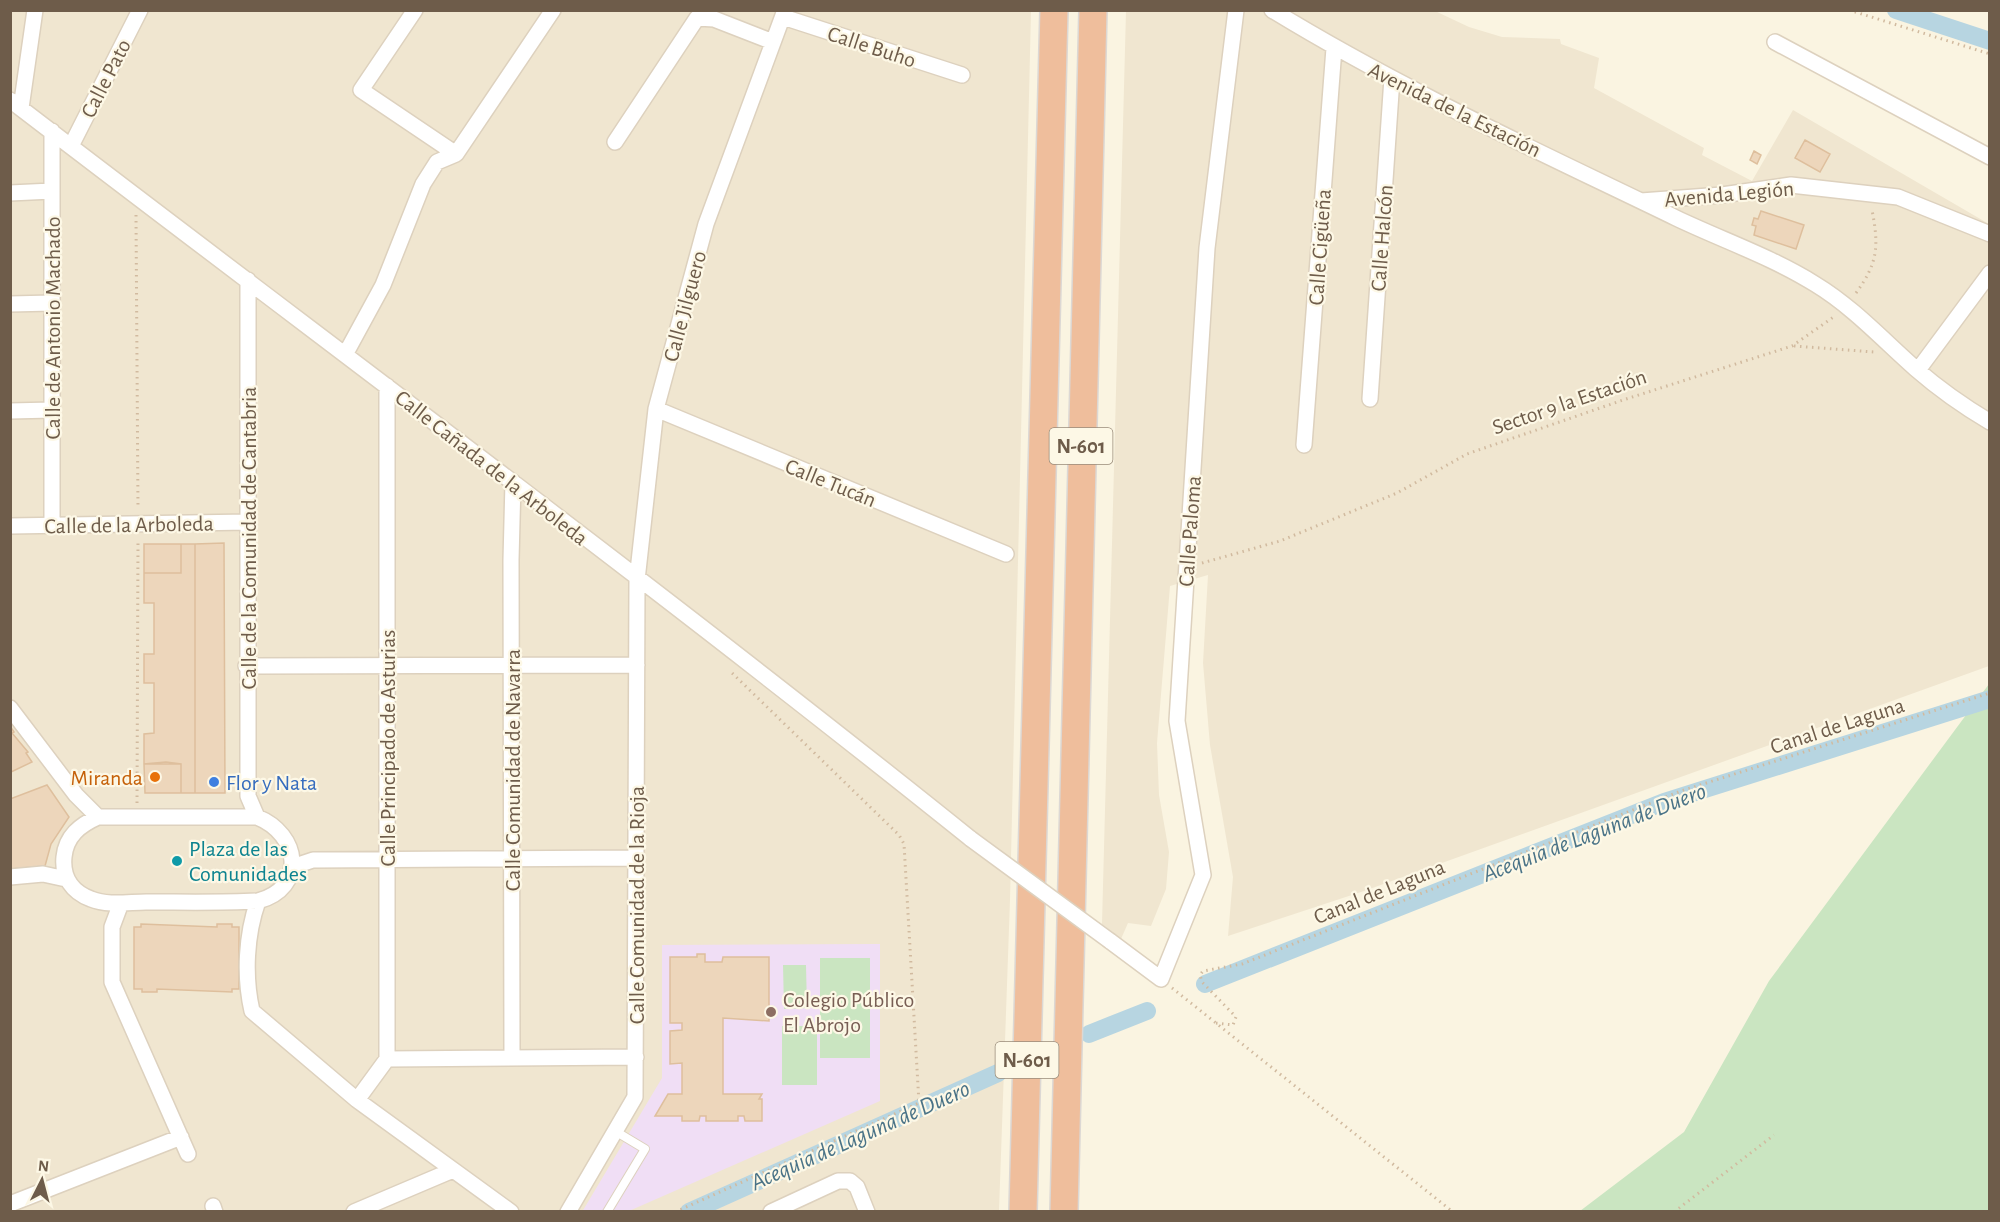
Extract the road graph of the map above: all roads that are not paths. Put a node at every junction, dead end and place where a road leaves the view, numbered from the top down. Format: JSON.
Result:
{"nodes":[{"id":1,"x":36,"y":10,"type":"edge"},
{"id":2,"x":140,"y":10,"type":"edge"},
{"id":3,"x":415,"y":10,"type":"edge"},
{"id":4,"x":553,"y":10,"type":"edge"},
{"id":5,"x":1054,"y":10,"type":"edge"},
{"id":6,"x":1093,"y":10,"type":"edge"},
{"id":7,"x":1236,"y":10,"type":"edge"},
{"id":8,"x":1272,"y":10,"type":"edge"},
{"id":9,"x":784,"y":14,"type":"edge"},
{"id":10,"x":773,"y":42,"type":"junction"},
{"id":11,"x":1775,"y":42,"type":"dead end"},
{"id":12,"x":1334,"y":48,"type":"junction"},
{"id":13,"x":962,"y":75,"type":"dead end"},
{"id":14,"x":1392,"y":78,"type":"junction"},
{"id":15,"x":16,"y":104,"type":"edge"},
{"id":16,"x":52,"y":131,"type":"junction"},
{"id":17,"x":615,"y":142,"type":"dead end"},
{"id":18,"x":71,"y":146,"type":"junction"},
{"id":19,"x":456,"y":154,"type":"junction"},
{"id":20,"x":1989,"y":157,"type":"edge"},
{"id":21,"x":52,"y":191,"type":"junction"},
{"id":22,"x":10,"y":193,"type":"edge"},
{"id":23,"x":1641,"y":201,"type":"junction"},
{"id":24,"x":1989,"y":234,"type":"edge"},
{"id":25,"x":1989,"y":273,"type":"edge"},
{"id":26,"x":248,"y":280,"type":"junction"},
{"id":27,"x":52,"y":303,"type":"junction"},
{"id":28,"x":10,"y":304,"type":"edge"},
{"id":29,"x":346,"y":353,"type":"junction"},
{"id":30,"x":1918,"y":370,"type":"junction"},
{"id":31,"x":387,"y":386,"type":"junction"},
{"id":32,"x":1370,"y":399,"type":"dead end"},
{"id":33,"x":656,"y":409,"type":"junction"},
{"id":34,"x":52,"y":410,"type":"junction"},
{"id":35,"x":10,"y":411,"type":"edge"},
{"id":36,"x":1989,"y":422,"type":"edge"},
{"id":37,"x":1304,"y":445,"type":"dead end"},
{"id":38,"x":513,"y":482,"type":"junction"},
{"id":39,"x":248,"y":522,"type":"junction"},
{"id":40,"x":52,"y":525,"type":"junction"},
{"id":41,"x":10,"y":526,"type":"edge"},
{"id":42,"x":1006,"y":554,"type":"dead end"},
{"id":43,"x":638,"y":580,"type":"junction"},
{"id":44,"x":512,"y":664,"type":"junction"},
{"id":45,"x":637,"y":665,"type":"junction"},
{"id":46,"x":246,"y":666,"type":"junction"},
{"id":47,"x":386,"y":667,"type":"junction"},
{"id":48,"x":10,"y":708,"type":"edge"},
{"id":49,"x":248,"y":796,"type":"junction"},
{"id":50,"x":240,"y":817,"type":"junction"},
{"id":51,"x":256,"y":817,"type":"junction"},
{"id":52,"x":91,"y":820,"type":"junction"},
{"id":53,"x":291,"y":848,"type":"junction"},
{"id":54,"x":636,"y":858,"type":"junction"},
{"id":55,"x":388,"y":859,"type":"junction"},
{"id":56,"x":512,"y":859,"type":"junction"},
{"id":57,"x":313,"y":860,"type":"junction"},
{"id":58,"x":63,"y":861,"type":"junction"},
{"id":59,"x":292,"y":867,"type":"junction"},
{"id":60,"x":44,"y":874,"type":"junction"},
{"id":61,"x":10,"y":877,"type":"edge"},
{"id":62,"x":66,"y":879,"type":"junction"},
{"id":63,"x":258,"y":901,"type":"junction"},
{"id":64,"x":102,"y":902,"type":"junction"},
{"id":65,"x":242,"y":902,"type":"junction"},
{"id":66,"x":121,"y":903,"type":"junction"},
{"id":67,"x":249,"y":925,"type":"junction"},
{"id":68,"x":112,"y":927,"type":"junction"},
{"id":69,"x":1110,"y":941,"type":"joint"},
{"id":70,"x":636,"y":1057,"type":"junction"},
{"id":71,"x":512,"y":1058,"type":"junction"},
{"id":72,"x":387,"y":1059,"type":"junction"},
{"id":73,"x":357,"y":1100,"type":"junction"},
{"id":74,"x":615,"y":1131,"type":"junction"},
{"id":75,"x":181,"y":1137,"type":"junction"},
{"id":76,"x":188,"y":1154,"type":"dead end"},
{"id":77,"x":453,"y":1170,"type":"junction"},
{"id":78,"x":10,"y":1204,"type":"edge"},
{"id":79,"x":354,"y":1212,"type":"edge"},
{"id":80,"x":511,"y":1212,"type":"edge"},
{"id":81,"x":568,"y":1212,"type":"edge"},
{"id":82,"x":607,"y":1212,"type":"edge"},
{"id":83,"x":771,"y":1212,"type":"edge"},
{"id":84,"x":867,"y":1212,"type":"edge"},
{"id":85,"x":1023,"y":1212,"type":"edge"},
{"id":86,"x":1064,"y":1212,"type":"edge"}],
"edges":[{"from":1,"to":15,"type":"street"},
{"from":2,"to":18,"type":"street","name":"Calle Pato"},
{"from":3,"to":19,"type":"street"},
{"from":4,"to":19,"type":"street"},
{"from":5,"to":85,"type":"highway","number":"N-601"},
{"from":6,"to":86,"type":"highway","number":"N-601"},
{"from":7,"to":69,"type":"street","name":"Calle Paloma"},
{"from":8,"to":12,"type":"street","name":"Avenida de la Estación"},
{"from":9,"to":10,"type":"street","name":"Calle Jilguero"},
{"from":9,"to":13,"type":"street","name":"Calle Buho"},
{"from":10,"to":17,"type":"street"},
{"from":10,"to":33,"type":"street","name":"Calle Jilguero"},
{"from":11,"to":20,"type":"street"},
{"from":12,"to":14,"type":"street","name":"Avenida de la Estación"},
{"from":12,"to":37,"type":"street","name":"Calle Cigüeña"},
{"from":14,"to":23,"type":"street","name":"Avenida de la Estación"},
{"from":14,"to":32,"type":"street","name":"Calle Halcón"},
{"from":15,"to":16,"type":"street","name":"Calle Cañada de la Arboleda"},
{"from":16,"to":18,"type":"street","name":"Calle Cañada de la Arboleda"},
{"from":16,"to":21,"type":"street","name":"Calle de Antonio Machado"},
{"from":18,"to":26,"type":"street","name":"Calle Cañada de la Arboleda"},
{"from":19,"to":29,"type":"street"},
{"from":21,"to":22,"type":"street"},
{"from":21,"to":27,"type":"street","name":"Calle de Antonio Machado"},
{"from":23,"to":24,"type":"street","name":"Avenida Legión"},
{"from":23,"to":30,"type":"street","name":"Avenida de la Estación"},
{"from":25,"to":30,"type":"street"},
{"from":26,"to":29,"type":"street","name":"Calle Cañada de la Arboleda"},
{"from":26,"to":39,"type":"street","name":"Calle de la Comunidad de Cantabria"},
{"from":27,"to":28,"type":"street"},
{"from":27,"to":34,"type":"street","name":"Calle de Antonio Machado"},
{"from":29,"to":31,"type":"street","name":"Calle Cañada de la Arboleda"},
{"from":30,"to":36,"type":"street","name":"Avenida de la Estación"},
{"from":31,"to":38,"type":"street","name":"Calle Cañada de la Arboleda"},
{"from":31,"to":47,"type":"street","name":"Calle Principado de Asturias"},
{"from":33,"to":42,"type":"street","name":"Calle Tucán"},
{"from":33,"to":43,"type":"street","name":"Calle Jilguero"},
{"from":34,"to":35,"type":"street"},
{"from":34,"to":40,"type":"street","name":"Calle de Antonio Machado"},
{"from":38,"to":43,"type":"street","name":"Calle Cañada de la Arboleda"},
{"from":38,"to":44,"type":"street","name":"Calle Comunidad de Navarra"},
{"from":39,"to":40,"type":"street","name":"Calle de la Arboleda"},
{"from":39,"to":46,"type":"street","name":"Calle de la Comunidad de Cantabria"},
{"from":40,"to":41,"type":"street","name":"Calle de la Arboleda"},
{"from":43,"to":45,"type":"street","name":"Calle Comunidad de la Rioja"},
{"from":43,"to":69,"type":"street","name":"Calle Cañada de la Arboleda","bridge":true},
{"from":44,"to":45,"type":"street"},
{"from":44,"to":47,"type":"street"},
{"from":44,"to":56,"type":"street","name":"Calle Comunidad de Navarra"},
{"from":45,"to":54,"type":"street","name":"Calle Comunidad de la Rioja"},
{"from":46,"to":47,"type":"street"},
{"from":46,"to":49,"type":"street","name":"Calle de la Comunidad de Cantabria"},
{"from":47,"to":55,"type":"street","name":"Calle Principado de Asturias"},
{"from":48,"to":52,"type":"street"},
{"from":49,"to":50,"type":"street","name":"Calle de la Comunidad de Cantabria"},
{"from":49,"to":51,"type":"street","name":"Calle de la Comunidad de Cantabria"},
{"from":50,"to":51,"type":"street"},
{"from":50,"to":52,"type":"street"},
{"from":51,"to":53,"type":"street"},
{"from":52,"to":58,"type":"street"},
{"from":53,"to":57,"type":"street"},
{"from":53,"to":59,"type":"street"},
{"from":54,"to":56,"type":"street"},
{"from":54,"to":70,"type":"street","name":"Calle Comunidad de la Rioja"},
{"from":55,"to":56,"type":"street"},
{"from":55,"to":57,"type":"street"},
{"from":55,"to":72,"type":"street","name":"Calle Principado de Asturias"},
{"from":56,"to":71,"type":"street","name":"Calle Comunidad de Navarra"},
{"from":57,"to":59,"type":"street"},
{"from":58,"to":60,"type":"street"},
{"from":58,"to":62,"type":"street"},
{"from":59,"to":63,"type":"street"},
{"from":60,"to":61,"type":"street"},
{"from":60,"to":62,"type":"street"},
{"from":62,"to":64,"type":"street"},
{"from":63,"to":65,"type":"street"},
{"from":63,"to":67,"type":"street"},
{"from":64,"to":66,"type":"street"},
{"from":64,"to":68,"type":"street"},
{"from":65,"to":66,"type":"street"},
{"from":65,"to":67,"type":"street"},
{"from":66,"to":68,"type":"street"},
{"from":67,"to":73,"type":"street"},
{"from":68,"to":75,"type":"street"},
{"from":70,"to":71,"type":"street"},
{"from":70,"to":74,"type":"street","name":"Calle Comunidad de la Rioja"},
{"from":71,"to":72,"type":"street"},
{"from":72,"to":73,"type":"street"},
{"from":73,"to":77,"type":"street"},
{"from":74,"to":81,"type":"street","name":"Calle Comunidad de la Rioja"},
{"from":74,"to":82,"type":"lane"},
{"from":75,"to":76,"type":"street"},
{"from":75,"to":78,"type":"street"},
{"from":77,"to":79,"type":"street"},
{"from":77,"to":80,"type":"street"},
{"from":83,"to":84,"type":"street"}]}
